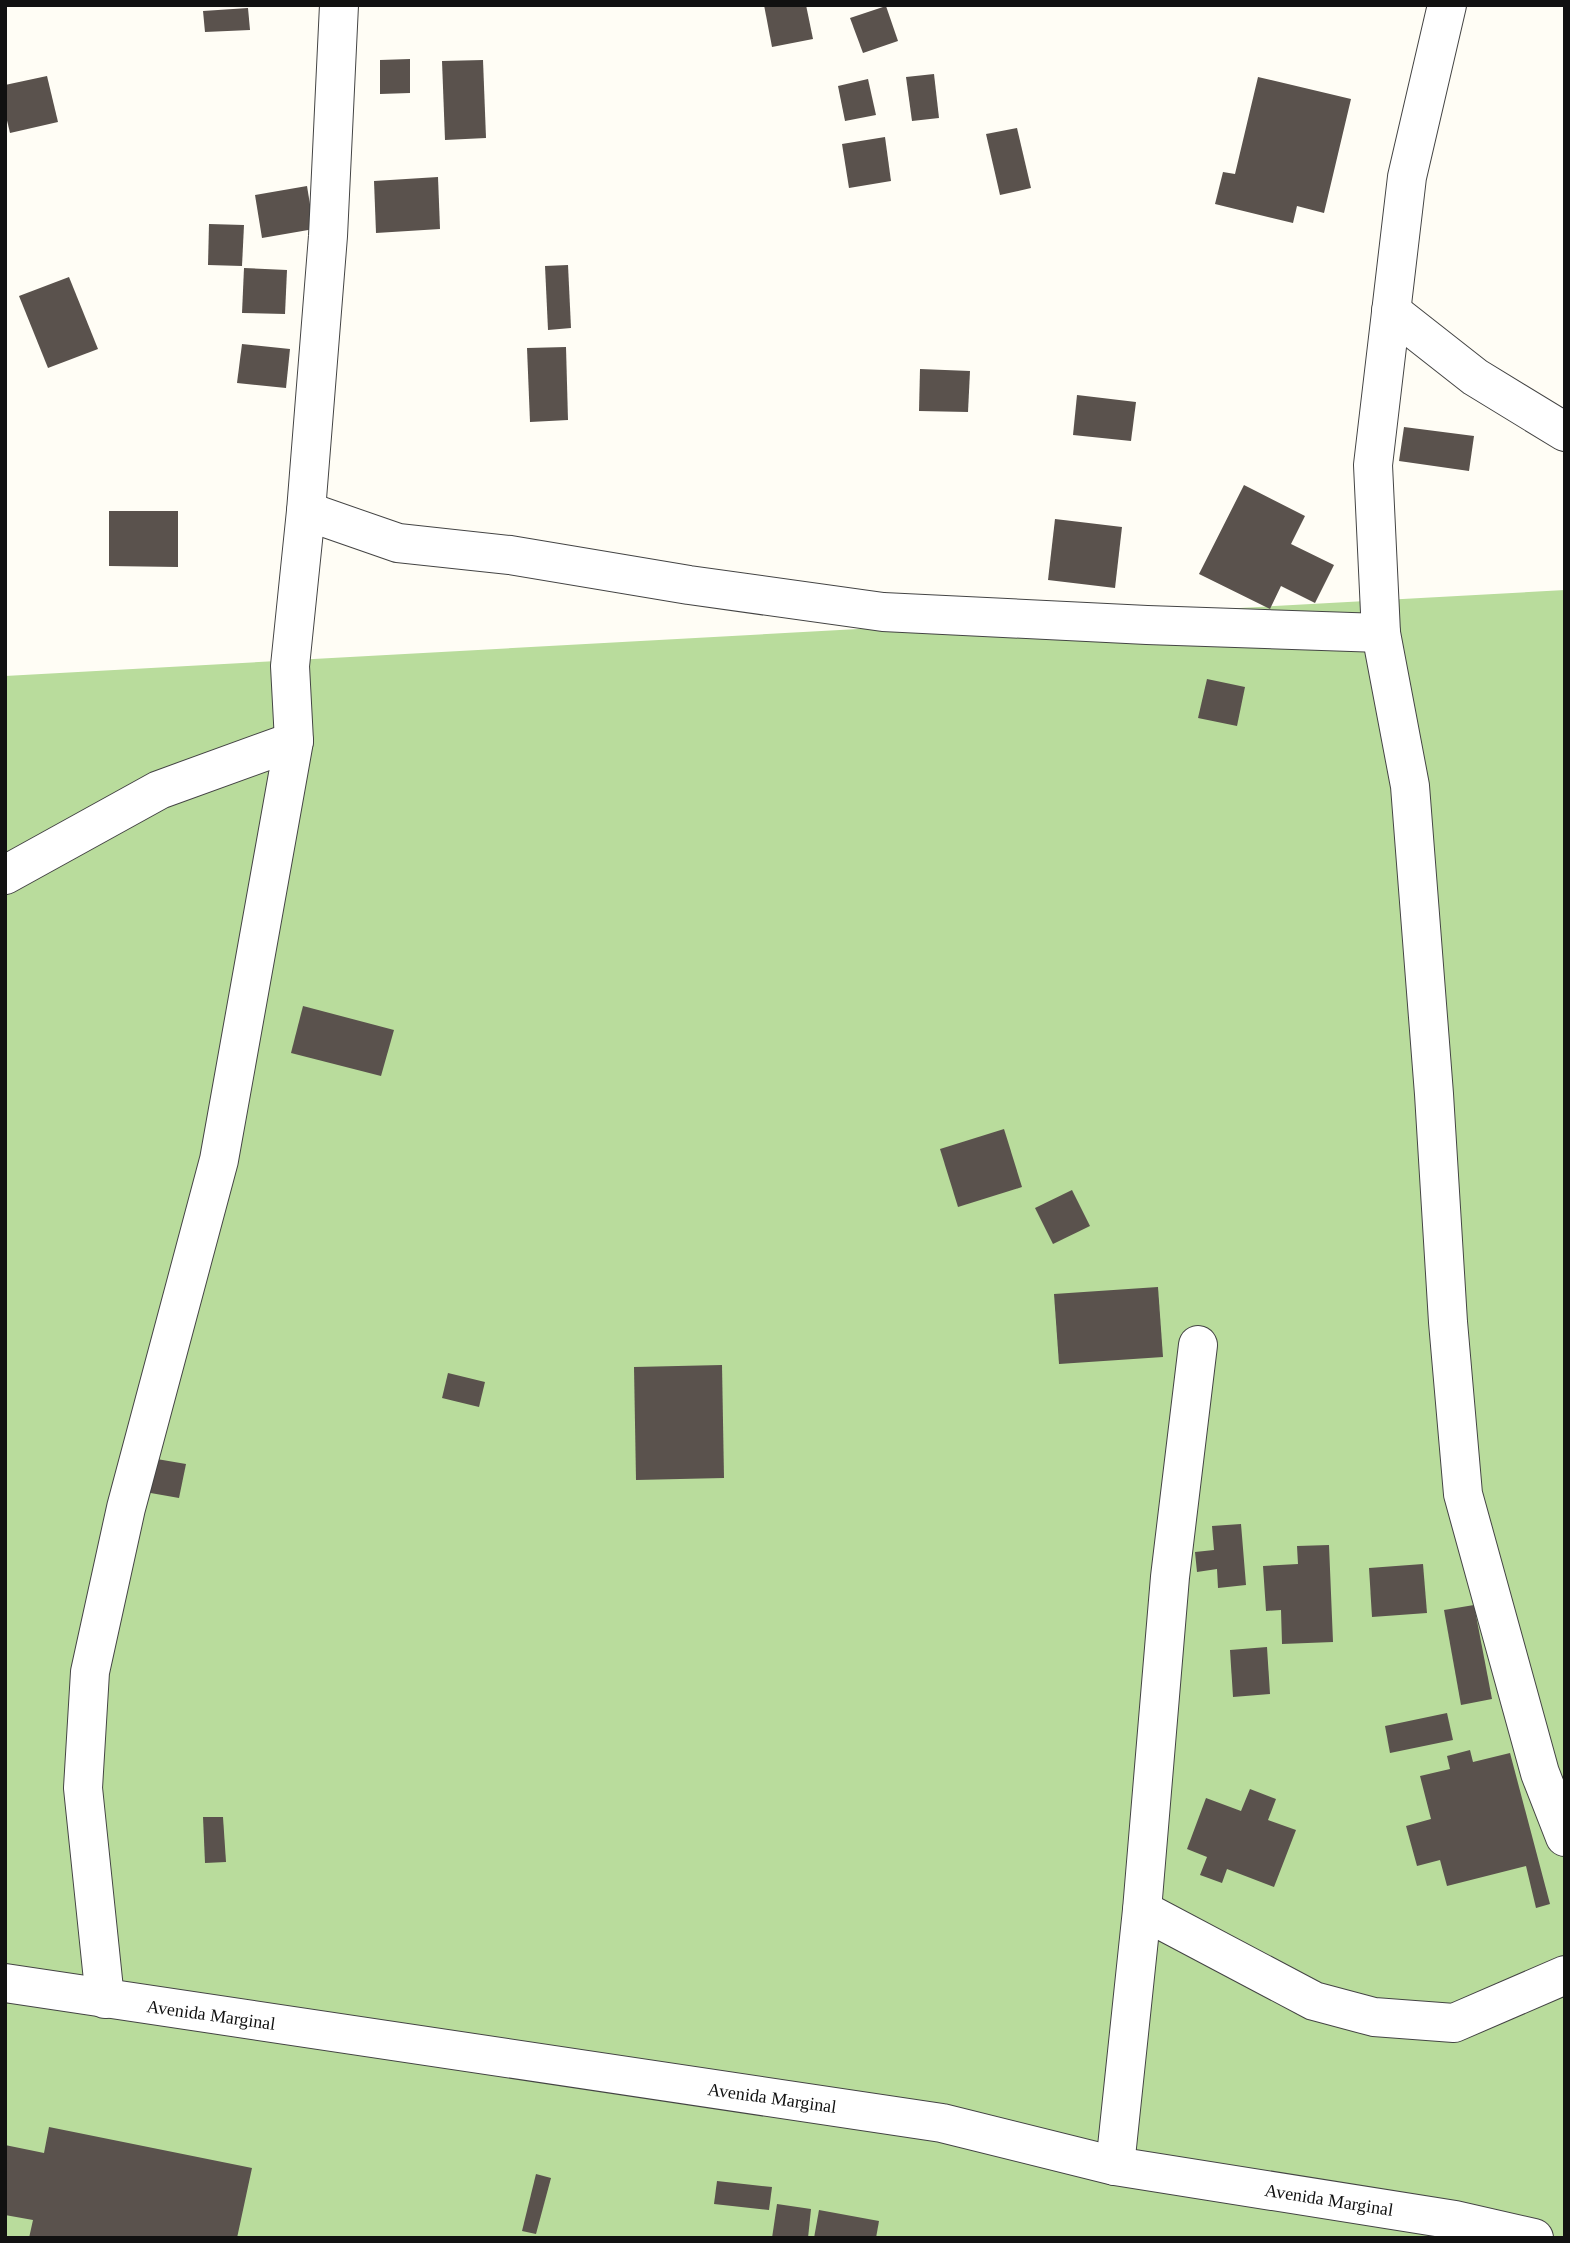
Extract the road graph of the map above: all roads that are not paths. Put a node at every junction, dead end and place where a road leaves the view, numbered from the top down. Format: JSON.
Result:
{"nodes":[{"id":1,"x":339,"y":5,"type":"edge"},
{"id":2,"x":1447,"y":5,"type":"edge"},
{"id":3,"x":1391,"y":311,"type":"junction"},
{"id":4,"x":1565,"y":432,"type":"edge"},
{"id":5,"x":306,"y":511,"type":"junction"},
{"id":6,"x":1381,"y":633,"type":"junction"},
{"id":7,"x":294,"y":741,"type":"junction"},
{"id":8,"x":5,"y":875,"type":"edge"},
{"id":9,"x":1198,"y":1345,"type":"dead end"},
{"id":10,"x":1565,"y":1838,"type":"edge"},
{"id":11,"x":1142,"y":1910,"type":"junction"},
{"id":12,"x":1565,"y":1975,"type":"edge"},
{"id":13,"x":5,"y":1983,"type":"edge"},
{"id":14,"x":105,"y":1999,"type":"junction"},
{"id":15,"x":1115,"y":2166,"type":"junction"},
{"id":16,"x":1534,"y":2238,"type":"edge"}],
"edges":[{"from":1,"to":5,"type":"street"},
{"from":2,"to":3,"type":"street"},
{"from":3,"to":4,"type":"street"},
{"from":3,"to":6,"type":"street"},
{"from":5,"to":6,"type":"street"},
{"from":5,"to":7,"type":"street"},
{"from":6,"to":10,"type":"street"},
{"from":7,"to":8,"type":"street"},
{"from":7,"to":14,"type":"street"},
{"from":9,"to":11,"type":"street"},
{"from":11,"to":12,"type":"street"},
{"from":11,"to":15,"type":"street"},
{"from":13,"to":14,"type":"street","name":"Avenida Marginal"},
{"from":14,"to":15,"type":"street","name":"Avenida Marginal"},
{"from":15,"to":16,"type":"street","name":"Avenida Marginal"}]}
